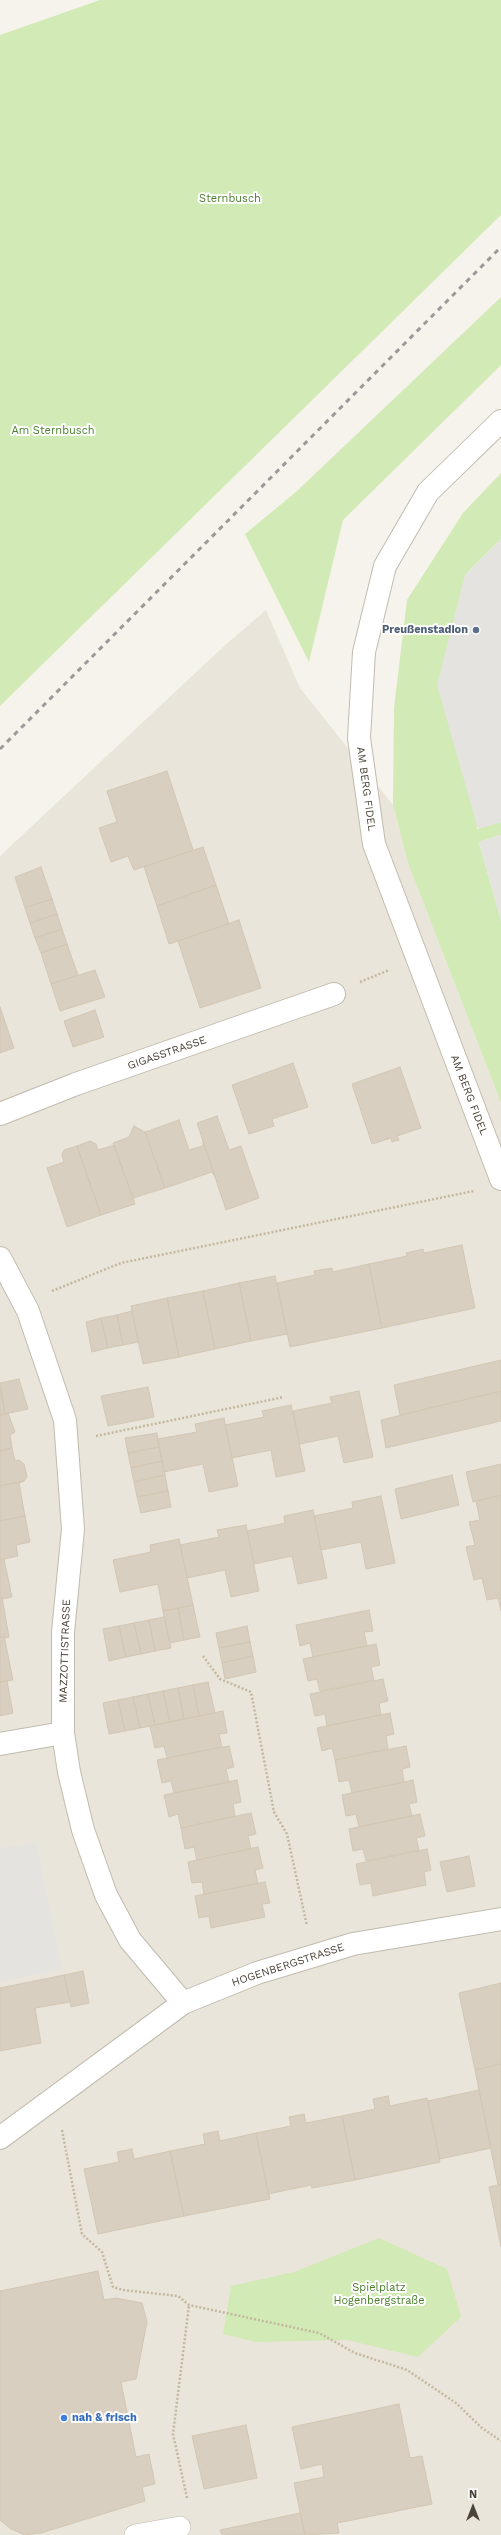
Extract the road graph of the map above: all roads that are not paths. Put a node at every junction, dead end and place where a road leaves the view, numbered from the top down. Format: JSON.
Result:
{"nodes":[{"id":1,"x":501,"y":421,"type":"edge"},
{"id":2,"x":334,"y":994,"type":"dead end"},
{"id":3,"x":0,"y":1114,"type":"edge"},
{"id":4,"x":501,"y":1179,"type":"edge"},
{"id":5,"x":0,"y":1258,"type":"edge"},
{"id":6,"x":63,"y":1733,"type":"junction"},
{"id":7,"x":0,"y":1744,"type":"edge"},
{"id":8,"x":501,"y":1919,"type":"edge"},
{"id":9,"x":183,"y":2003,"type":"junction"},
{"id":10,"x":0,"y":2138,"type":"edge"},
{"id":11,"x":180,"y":2527,"type":"road end"},
{"id":12,"x":135,"y":2535,"type":"edge"}],
"edges":[{"from":1,"to":4,"type":"street","name":"AM BERG FIDEL"},
{"from":2,"to":3,"type":"street","name":"GIGASSTRASSE"},
{"from":5,"to":6,"type":"street","name":"MAZZOTTISTRASSE"},
{"from":6,"to":7,"type":"street"},
{"from":6,"to":9,"type":"street","name":"MAZZOTTISTRASSE"},
{"from":8,"to":9,"type":"street","name":"HOGENBERGSTRASSE"},
{"from":9,"to":10,"type":"street","name":"HOGENBERGSTRASSE"},
{"from":11,"to":12,"type":"street"}]}
